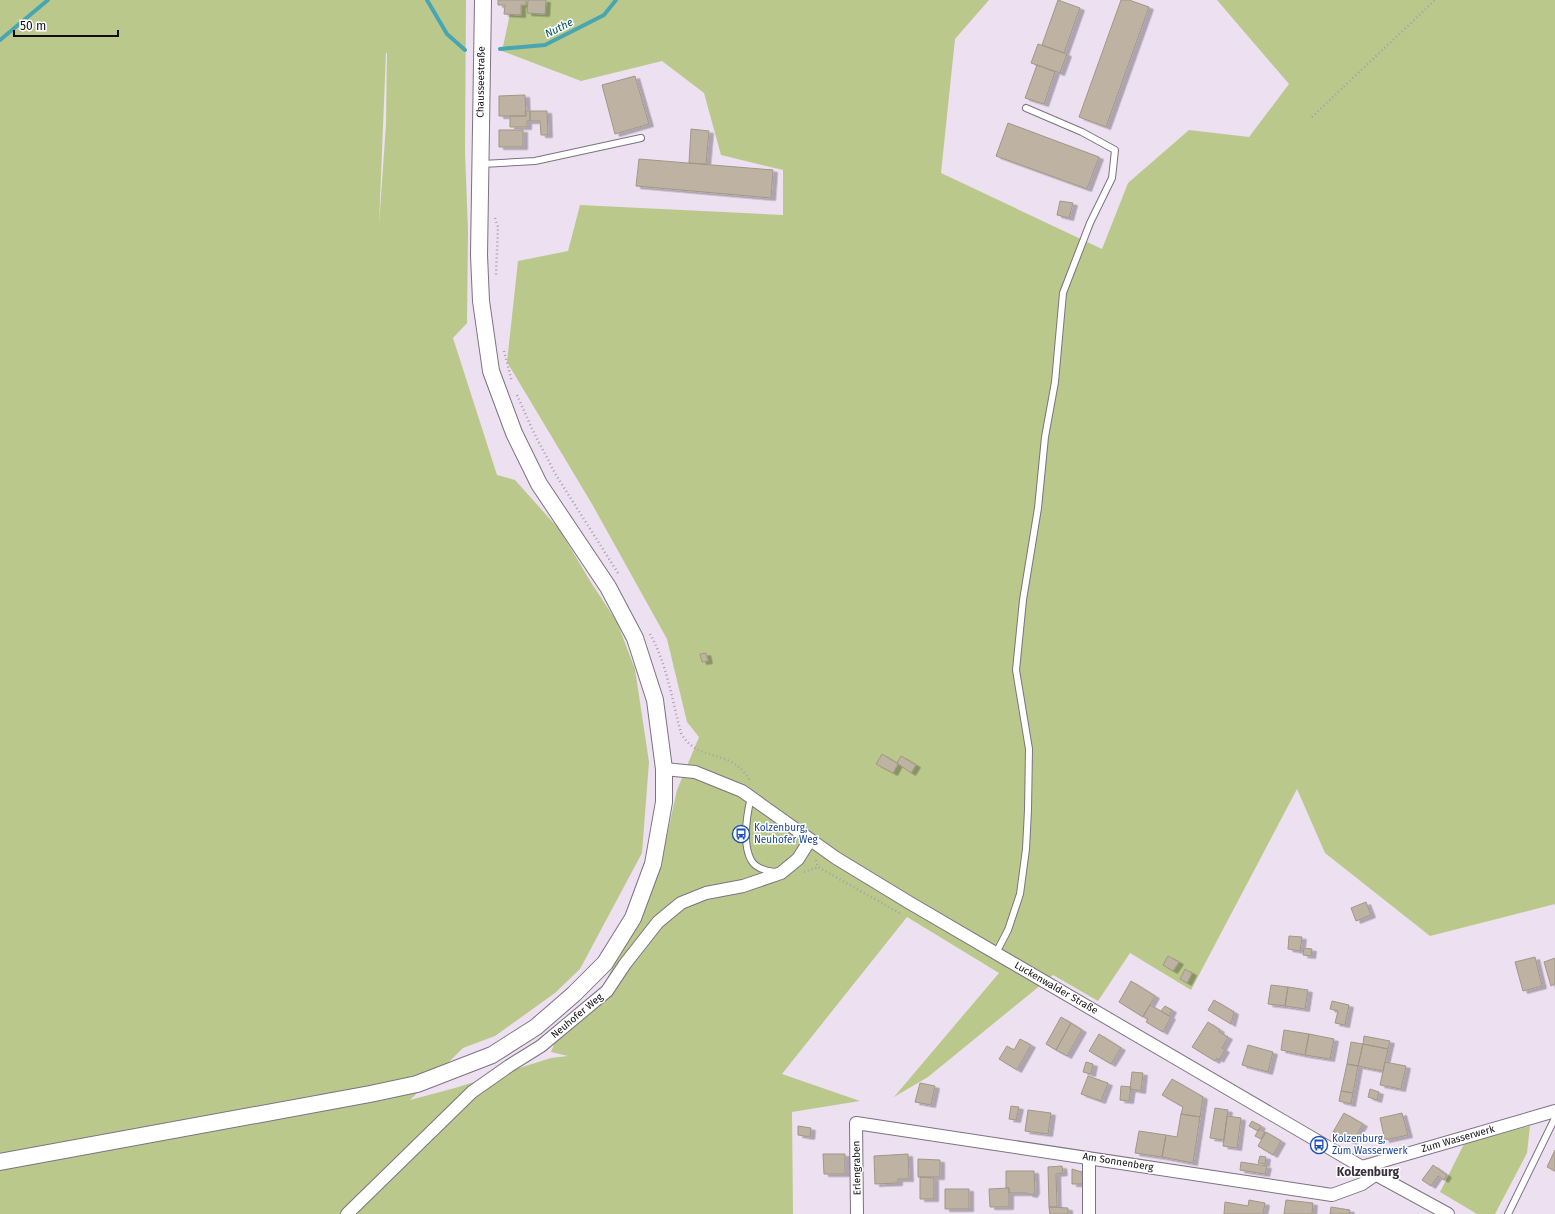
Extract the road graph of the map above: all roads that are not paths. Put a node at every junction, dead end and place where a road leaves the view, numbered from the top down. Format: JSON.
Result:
{"nodes":[{"id":1,"x":483,"y":0,"type":"edge"},
{"id":2,"x":1026,"y":108,"type":"dead end"},
{"id":3,"x":641,"y":138,"type":"dead end"},
{"id":4,"x":480,"y":164,"type":"junction"},
{"id":5,"x":664,"y":769,"type":"junction"},
{"id":6,"x":751,"y":796,"type":"junction"},
{"id":7,"x":810,"y":840,"type":"junction"},
{"id":8,"x":781,"y":873,"type":"junction"},
{"id":9,"x":996,"y":953,"type":"junction"},
{"id":10,"x":1555,"y":1111,"type":"edge"},
{"id":11,"x":1555,"y":1118,"type":"edge"},
{"id":12,"x":856,"y":1123,"type":"joint"},
{"id":13,"x":1089,"y":1158,"type":"junction"},
{"id":14,"x":0,"y":1162,"type":"edge"},
{"id":15,"x":1362,"y":1167,"type":"junction"},
{"id":16,"x":1376,"y":1175,"type":"junction"},
{"id":17,"x":347,"y":1214,"type":"edge"},
{"id":18,"x":857,"y":1214,"type":"edge"},
{"id":19,"x":1090,"y":1214,"type":"edge"},
{"id":20,"x":1448,"y":1214,"type":"edge"},
{"id":21,"x":1508,"y":1214,"type":"edge"}],
"edges":[{"from":1,"to":4,"type":"main road","name":"Chausseestraße"},
{"from":2,"to":9,"type":"lane"},
{"from":3,"to":4,"type":"lane"},
{"from":4,"to":5,"type":"main road","name":"Chausseestraße"},
{"from":5,"to":6,"type":"street","name":"Luckenwalder Straße"},
{"from":5,"to":14,"type":"main road","name":"Chausseestraße"},
{"from":6,"to":7,"type":"street","name":"Luckenwalder Straße"},
{"from":6,"to":8,"type":"lane"},
{"from":7,"to":8,"type":"street","name":"Neuhofer Weg"},
{"from":7,"to":9,"type":"street","name":"Luckenwalder Straße"},
{"from":8,"to":17,"type":"street","name":"Neuhofer Weg"},
{"from":9,"to":15,"type":"street","name":"Luckenwalder Straße"},
{"from":10,"to":15,"type":"street","name":"Zum Wasserwerk"},
{"from":11,"to":21,"type":"lane"},
{"from":12,"to":13,"type":"street","name":"Am Sonnenberg"},
{"from":12,"to":18,"type":"street","name":"Erlengraben"},
{"from":13,"to":16,"type":"street","name":"Am Sonnenberg"},
{"from":13,"to":19,"type":"street"},
{"from":15,"to":16,"type":"street","name":"Luckenwalder Straße"},
{"from":16,"to":20,"type":"street","name":"Luckenwalder Straße"}]}
